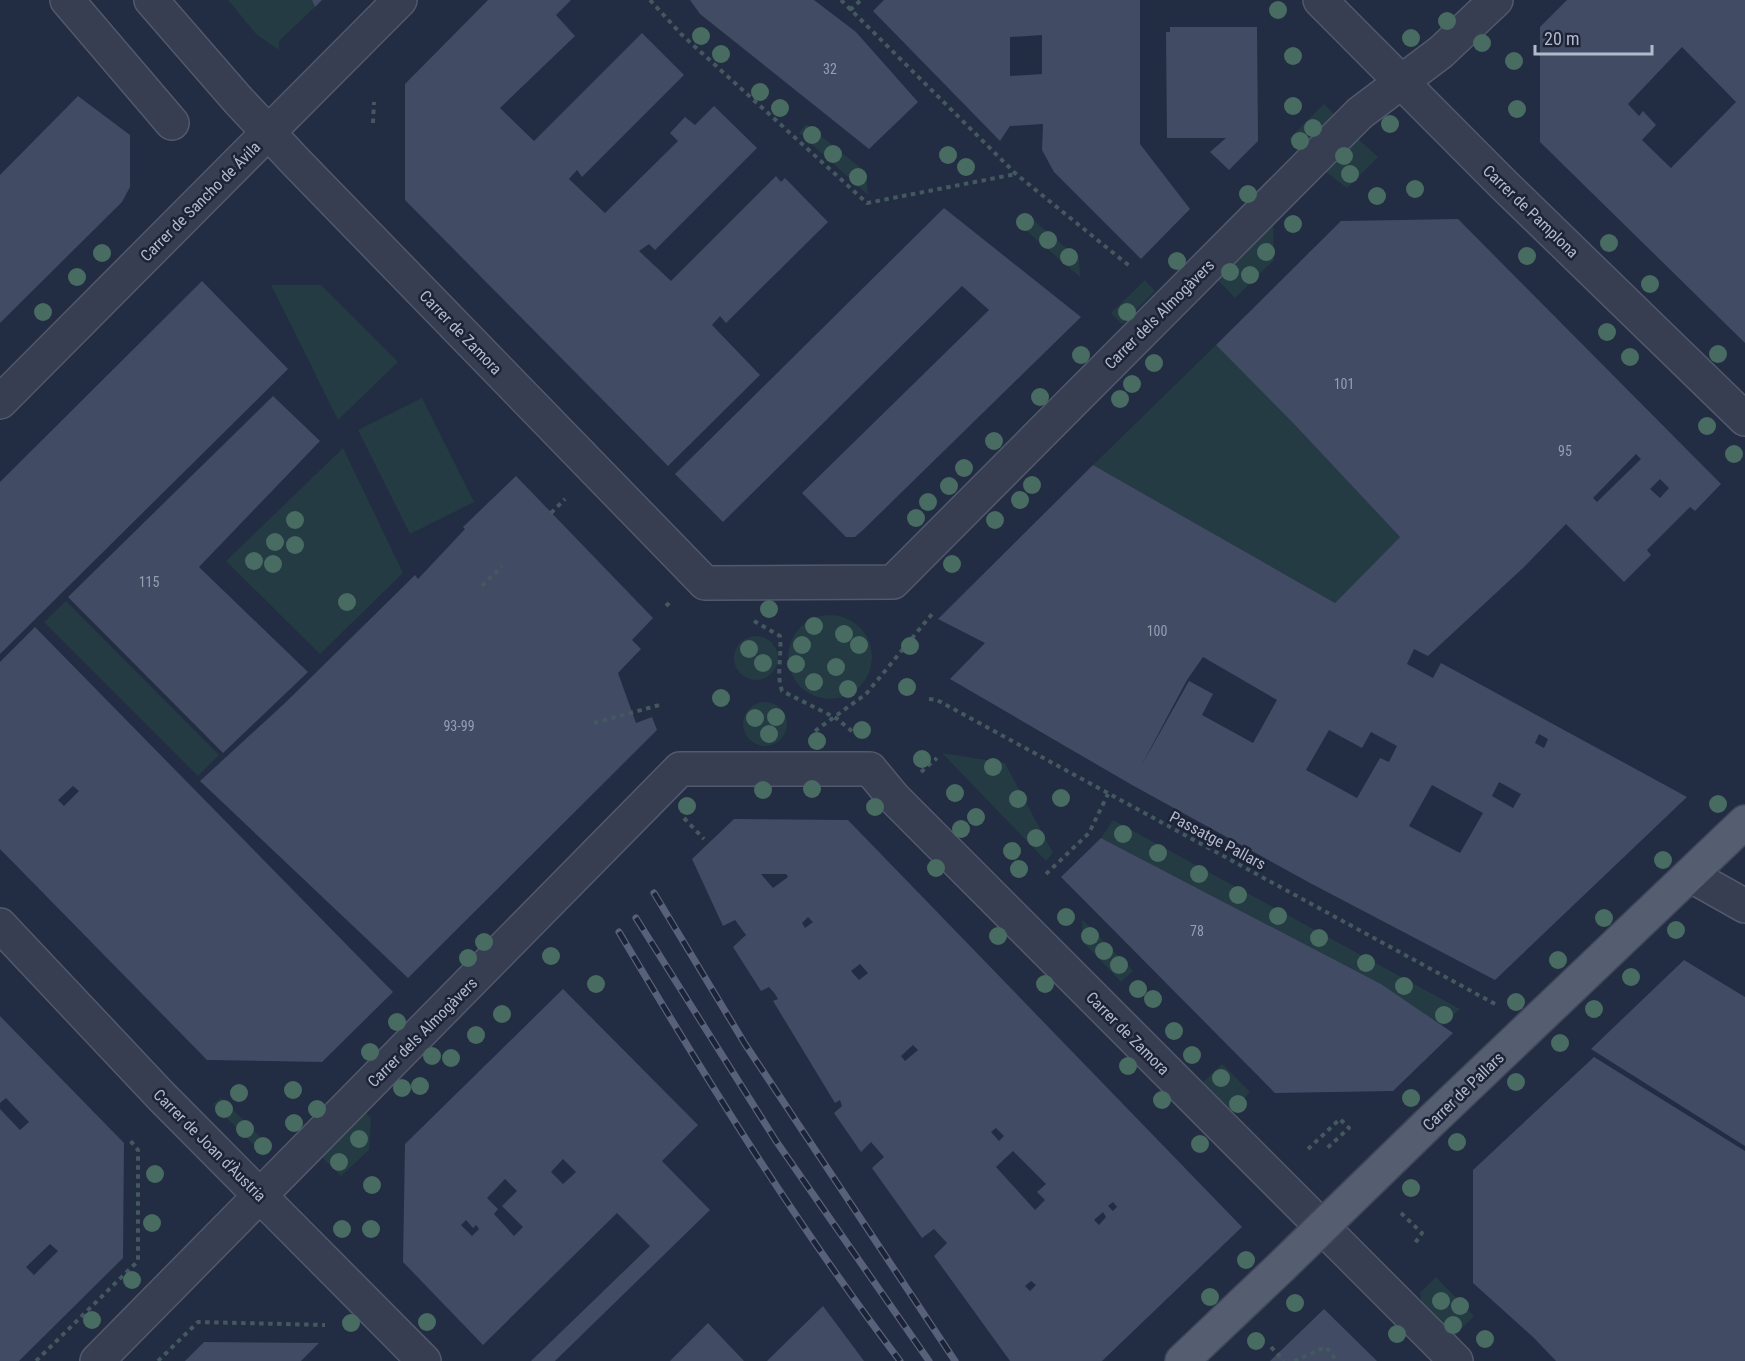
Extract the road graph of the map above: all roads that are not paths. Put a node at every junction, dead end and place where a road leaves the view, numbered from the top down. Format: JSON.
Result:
{"nodes":[{"id":1,"x":67,"y":0,"type":"edge"},
{"id":2,"x":151,"y":0,"type":"edge"},
{"id":3,"x":400,"y":0,"type":"edge"},
{"id":4,"x":1320,"y":0,"type":"edge"},
{"id":5,"x":1496,"y":0,"type":"edge"},
{"id":6,"x":1402,"y":82,"type":"junction"},
{"id":7,"x":172,"y":123,"type":"dead end"},
{"id":8,"x":269,"y":133,"type":"junction"},
{"id":9,"x":0,"y":402,"type":"edge"},
{"id":10,"x":1745,"y":419,"type":"edge"},
{"id":11,"x":809,"y":581,"type":"joint"},
{"id":12,"x":774,"y":769,"type":"joint"},
{"id":13,"x":1745,"y":822,"type":"edge"},
{"id":14,"x":1690,"y":875,"type":"junction"},
{"id":15,"x":1745,"y":906,"type":"edge"},
{"id":16,"x":0,"y":925,"type":"edge"},
{"id":17,"x":259,"y":1195,"type":"junction"},
{"id":18,"x":97,"y":1361,"type":"edge"},
{"id":19,"x":424,"y":1361,"type":"edge"},
{"id":20,"x":1182,"y":1361,"type":"edge"},
{"id":21,"x":1456,"y":1361,"type":"edge"}],
"edges":[{"from":1,"to":7,"type":"street"},
{"from":2,"to":8,"type":"street","name":"Carrer de Zamora"},
{"from":3,"to":8,"type":"street","name":"Carrer de Sancho de Ávila"},
{"from":4,"to":6,"type":"street","name":"Carrer de Pamplona"},
{"from":5,"to":6,"type":"street","name":"Carrer dels Almogàvers"},
{"from":6,"to":10,"type":"street","name":"Carrer de Pamplona"},
{"from":6,"to":11,"type":"street","name":"Carrer dels Almogàvers"},
{"from":8,"to":9,"type":"street","name":"Carrer de Sancho de Ávila"},
{"from":8,"to":11,"type":"street","name":"Carrer de Zamora"},
{"from":12,"to":17,"type":"street","name":"Carrer dels Almogàvers"},
{"from":12,"to":21,"type":"street","name":"Carrer de Zamora"},
{"from":13,"to":14,"type":"main road","name":"Carrer de Pallars"},
{"from":14,"to":15,"type":"street"},
{"from":14,"to":20,"type":"main road","name":"Carrer de Pallars","bridge":true},
{"from":16,"to":17,"type":"street","name":"Carrer de Joan d'Àustria"},
{"from":17,"to":18,"type":"street","name":"Carrer dels Almogàvers"},
{"from":17,"to":19,"type":"street","name":"Carrer de Joan d'Àustria"}]}
